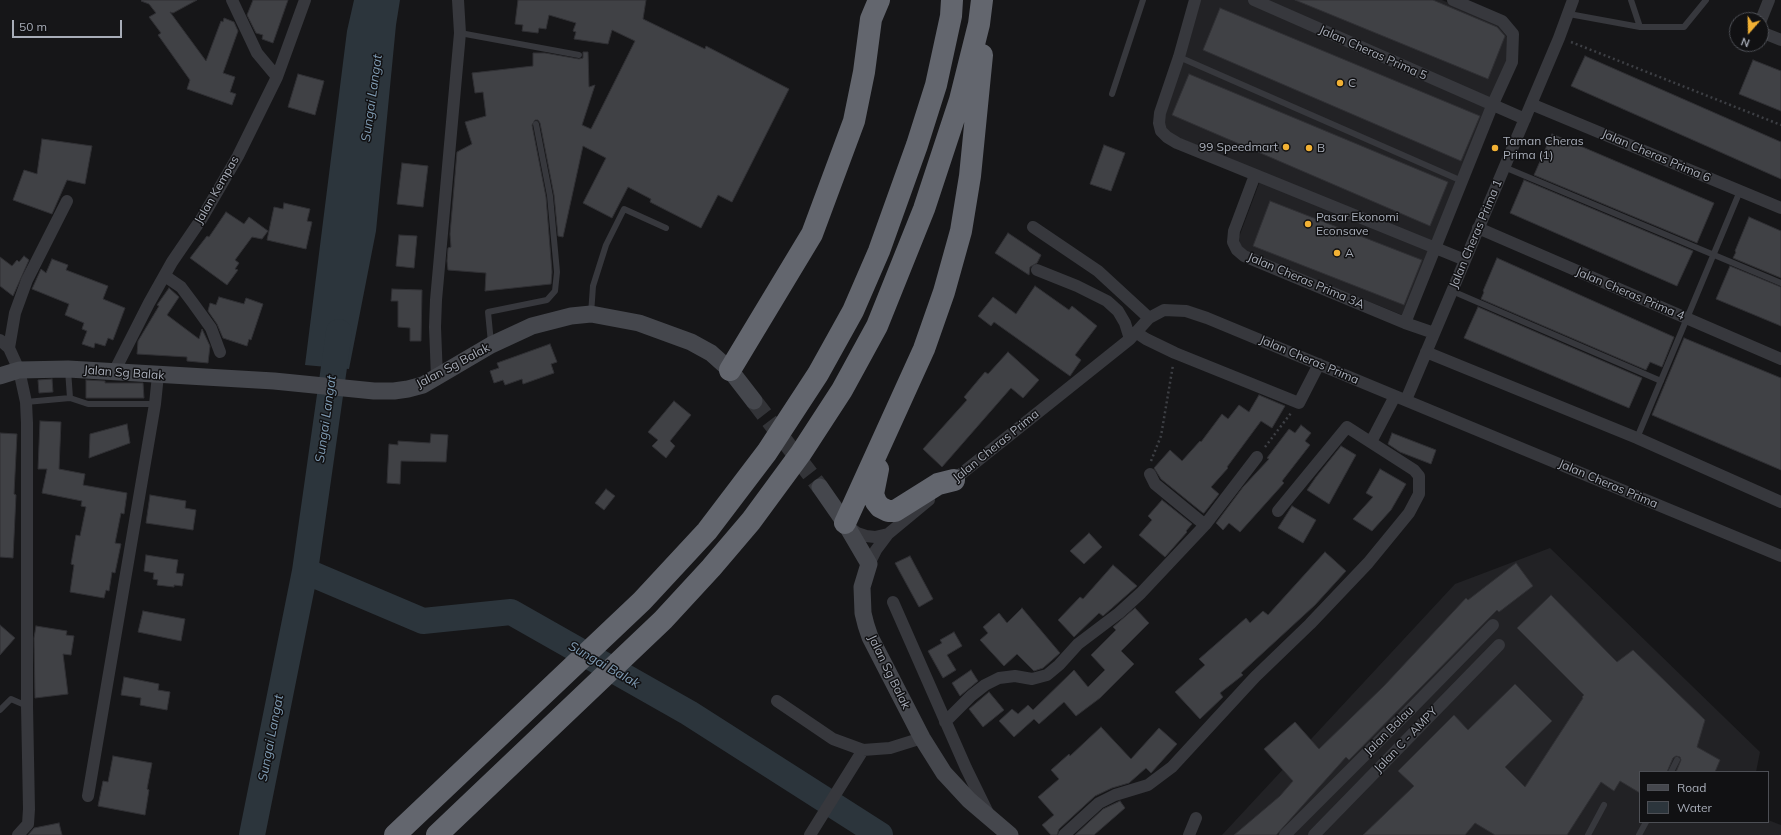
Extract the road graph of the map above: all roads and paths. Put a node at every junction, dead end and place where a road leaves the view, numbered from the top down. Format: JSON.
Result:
{"nodes":[{"id":1,"x":232,"y":0,"type":"edge"},
{"id":2,"x":305,"y":0,"type":"edge"},
{"id":3,"x":458,"y":0,"type":"edge"},
{"id":4,"x":879,"y":0,"type":"edge"},
{"id":5,"x":952,"y":0,"type":"edge"},
{"id":6,"x":982,"y":0,"type":"edge"},
{"id":7,"x":1143,"y":0,"type":"edge"},
{"id":8,"x":1195,"y":0,"type":"edge"},
{"id":9,"x":1254,"y":0,"type":"edge"},
{"id":10,"x":1453,"y":0,"type":"edge"},
{"id":11,"x":1573,"y":0,"type":"edge"},
{"id":12,"x":1631,"y":0,"type":"edge"},
{"id":13,"x":1706,"y":0,"type":"edge"},
{"id":14,"x":1769,"y":0,"type":"edge"},
{"id":15,"x":1764,"y":12,"type":"edge"},
{"id":16,"x":1569,"y":14,"type":"junction"},
{"id":17,"x":979,"y":24,"type":"junction"},
{"id":18,"x":1640,"y":27,"type":"junction"},
{"id":19,"x":460,"y":33,"type":"junction"},
{"id":20,"x":1769,"y":35,"type":"edge"},
{"id":21,"x":1559,"y":38,"type":"junction"},
{"id":22,"x":1781,"y":40,"type":"edge"},
{"id":23,"x":579,"y":55,"type":"dead end"},
{"id":24,"x":1179,"y":57,"type":"junction"},
{"id":25,"x":277,"y":77,"type":"junction"},
{"id":26,"x":1112,"y":94,"type":"dead end"},
{"id":27,"x":1531,"y":104,"type":"junction"},
{"id":28,"x":1492,"y":106,"type":"junction"},
{"id":29,"x":1525,"y":119,"type":"junction"},
{"id":30,"x":536,"y":124,"type":"dead end"},
{"id":31,"x":1781,"y":125,"type":"edge"},
{"id":32,"x":1504,"y":167,"type":"junction"},
{"id":33,"x":1255,"y":175,"type":"junction"},
{"id":34,"x":1462,"y":181,"type":"junction"},
{"id":35,"x":1740,"y":191,"type":"junction"},
{"id":36,"x":67,"y":201,"type":"dead end"},
{"id":37,"x":1781,"y":208,"type":"edge"},
{"id":38,"x":1033,"y":227,"type":"dead end"},
{"id":39,"x":666,"y":228,"type":"dead end"},
{"id":40,"x":1478,"y":228,"type":"junction"},
{"id":41,"x":1435,"y":248,"type":"junction"},
{"id":42,"x":1713,"y":254,"type":"junction"},
{"id":43,"x":1465,"y":260,"type":"junction"},
{"id":44,"x":1037,"y":270,"type":"dead end"},
{"id":45,"x":165,"y":276,"type":"junction"},
{"id":46,"x":1781,"y":283,"type":"edge"},
{"id":47,"x":1452,"y":291,"type":"junction"},
{"id":48,"x":591,"y":314,"type":"junction"},
{"id":49,"x":1149,"y":318,"type":"junction"},
{"id":50,"x":1687,"y":318,"type":"junction"},
{"id":51,"x":1406,"y":323,"type":"junction"},
{"id":52,"x":1434,"y":333,"type":"junction"},
{"id":53,"x":1134,"y":336,"type":"junction"},
{"id":54,"x":4,"y":344,"type":"edge"},
{"id":55,"x":491,"y":345,"type":"junction"},
{"id":56,"x":220,"y":352,"type":"dead end"},
{"id":57,"x":1426,"y":352,"type":"junction"},
{"id":58,"x":1175,"y":353,"type":"junction"},
{"id":59,"x":1781,"y":359,"type":"edge"},
{"id":60,"x":1319,"y":364,"type":"junction"},
{"id":61,"x":68,"y":369,"type":"junction"},
{"id":62,"x":19,"y":370,"type":"junction"},
{"id":63,"x":730,"y":370,"type":"junction"},
{"id":64,"x":114,"y":372,"type":"junction"},
{"id":65,"x":158,"y":375,"type":"junction"},
{"id":66,"x":0,"y":376,"type":"edge"},
{"id":67,"x":437,"y":378,"type":"junction"},
{"id":68,"x":1661,"y":381,"type":"junction"},
{"id":69,"x":70,"y":398,"type":"junction"},
{"id":70,"x":1400,"y":398,"type":"junction"},
{"id":71,"x":1300,"y":399,"type":"junction"},
{"id":72,"x":754,"y":401,"type":"tunnel mouth"},
{"id":73,"x":26,"y":402,"type":"junction"},
{"id":74,"x":155,"y":404,"type":"junction"},
{"id":75,"x":1373,"y":438,"type":"junction"},
{"id":76,"x":1637,"y":438,"type":"junction"},
{"id":77,"x":883,"y":442,"type":"junction"},
{"id":78,"x":1257,"y":457,"type":"joint"},
{"id":79,"x":1150,"y":474,"type":"joint"},
{"id":80,"x":954,"y":480,"type":"junction"},
{"id":81,"x":820,"y":487,"type":"tunnel mouth"},
{"id":82,"x":1781,"y":502,"type":"edge"},
{"id":83,"x":1278,"y":511,"type":"dead end"},
{"id":84,"x":845,"y":523,"type":"junction"},
{"id":85,"x":1205,"y":525,"type":"junction"},
{"id":86,"x":888,"y":534,"type":"junction"},
{"id":87,"x":1781,"y":556,"type":"edge"},
{"id":88,"x":869,"y":564,"type":"junction"},
{"id":89,"x":893,"y":602,"type":"dead end"},
{"id":90,"x":1493,"y":625,"type":"dead end"},
{"id":91,"x":1499,"y":645,"type":"dead end"},
{"id":92,"x":777,"y":701,"type":"dead end"},
{"id":93,"x":27,"y":706,"type":"junction"},
{"id":94,"x":0,"y":710,"type":"edge"},
{"id":95,"x":945,"y":722,"type":"junction"},
{"id":96,"x":922,"y":738,"type":"junction"},
{"id":97,"x":863,"y":750,"type":"junction"},
{"id":98,"x":1677,"y":760,"type":"dead end"},
{"id":99,"x":1672,"y":771,"type":"edge"},
{"id":100,"x":88,"y":796,"type":"dead end"},
{"id":101,"x":1604,"y":805,"type":"dead end"},
{"id":102,"x":1196,"y":818,"type":"dead end"},
{"id":103,"x":991,"y":820,"type":"junction"},
{"id":104,"x":1645,"y":823,"type":"edge"},
{"id":105,"x":29,"y":829,"type":"edge"},
{"id":106,"x":18,"y":835,"type":"edge"},
{"id":107,"x":395,"y":835,"type":"edge"},
{"id":108,"x":437,"y":835,"type":"edge"},
{"id":109,"x":810,"y":835,"type":"edge"},
{"id":110,"x":1010,"y":835,"type":"edge"},
{"id":111,"x":1064,"y":835,"type":"edge"},
{"id":112,"x":1189,"y":835,"type":"edge"},
{"id":113,"x":1285,"y":835,"type":"edge"},
{"id":114,"x":1314,"y":835,"type":"edge"},
{"id":115,"x":1588,"y":835,"type":"edge"},
{"id":116,"x":1639,"y":835,"type":"edge"}],
"edges":[{"from":1,"to":25,"type":"street"},
{"from":2,"to":25,"type":"street","name":"Jalan Kempas"},
{"from":3,"to":19,"type":"street"},
{"from":4,"to":63,"type":"highway"},
{"from":5,"to":107,"type":"highway"},
{"from":6,"to":17,"type":"highway"},
{"from":7,"to":26,"type":"lane"},
{"from":8,"to":24,"type":"street"},
{"from":9,"to":28,"type":"street","name":"Jalan Cheras Prima 5"},
{"from":10,"to":28,"type":"street"},
{"from":11,"to":16,"type":"street","name":"Jalan Cheras Prima 1"},
{"from":12,"to":18,"type":"lane"},
{"from":13,"to":18,"type":"lane"},
{"from":14,"to":15,"type":"street"},
{"from":16,"to":18,"type":"lane"},
{"from":16,"to":21,"type":"street","name":"Jalan Cheras Prima 1"},
{"from":17,"to":77,"type":"highway"},
{"from":17,"to":108,"type":"highway"},
{"from":19,"to":23,"type":"lane"},
{"from":19,"to":67,"type":"street"},
{"from":20,"to":22,"type":"street"},
{"from":21,"to":27,"type":"street","name":"Jalan Cheras Prima 1"},
{"from":21,"to":31,"type":"path"},
{"from":24,"to":33,"type":"street"},
{"from":24,"to":34,"type":"lane"},
{"from":25,"to":45,"type":"street","name":"Jalan Kempas"},
{"from":27,"to":29,"type":"street","name":"Jalan Cheras Prima 1"},
{"from":27,"to":35,"type":"street","name":"Jalan Cheras Prima 6"},
{"from":28,"to":29,"type":"street","name":"Jalan Cheras Prima 5"},
{"from":28,"to":34,"type":"street"},
{"from":29,"to":32,"type":"street","name":"Jalan Cheras Prima 1"},
{"from":30,"to":55,"type":"lane"},
{"from":32,"to":40,"type":"street","name":"Jalan Cheras Prima 1"},
{"from":32,"to":42,"type":"lane"},
{"from":33,"to":41,"type":"street"},
{"from":33,"to":51,"type":"street","name":"Jalan Cheras Prima 3A"},
{"from":34,"to":41,"type":"street"},
{"from":35,"to":37,"type":"street","name":"Jalan Cheras Prima 6"},
{"from":35,"to":42,"type":"lane"},
{"from":36,"to":54,"type":"street"},
{"from":38,"to":49,"type":"street"},
{"from":39,"to":48,"type":"lane"},
{"from":40,"to":43,"type":"street","name":"Jalan Cheras Prima 1"},
{"from":40,"to":50,"type":"street","name":"Jalan Cheras Prima 4"},
{"from":41,"to":43,"type":"street"},
{"from":41,"to":51,"type":"street"},
{"from":42,"to":46,"type":"lane"},
{"from":42,"to":50,"type":"lane"},
{"from":43,"to":47,"type":"street","name":"Jalan Cheras Prima 1"},
{"from":44,"to":53,"type":"street"},
{"from":45,"to":56,"type":"street"},
{"from":45,"to":64,"type":"street","name":"Jalan Kempas"},
{"from":47,"to":52,"type":"street","name":"Jalan Cheras Prima 1"},
{"from":47,"to":68,"type":"lane"},
{"from":48,"to":55,"type":"street","name":"Jalan Sg Balak"},
{"from":48,"to":63,"type":"street","name":"Jalan Sg Balak"},
{"from":49,"to":53,"type":"street","name":"Jalan Cheras Prima"},
{"from":49,"to":60,"type":"street","name":"Jalan Cheras Prima"},
{"from":50,"to":59,"type":"street","name":"Jalan Cheras Prima 4"},
{"from":50,"to":68,"type":"lane"},
{"from":51,"to":52,"type":"street"},
{"from":52,"to":57,"type":"street","name":"Jalan Cheras Prima 1"},
{"from":53,"to":58,"type":"street"},
{"from":53,"to":80,"type":"street","name":"Jalan Cheras Prima"},
{"from":54,"to":62,"type":"street"},
{"from":55,"to":67,"type":"street","name":"Jalan Sg Balak"},
{"from":57,"to":70,"type":"street","name":"Jalan Cheras Prima 1"},
{"from":57,"to":76,"type":"street"},
{"from":58,"to":71,"type":"street"},
{"from":58,"to":79,"type":"path"},
{"from":60,"to":70,"type":"street","name":"Jalan Cheras Prima"},
{"from":60,"to":71,"type":"street"},
{"from":61,"to":62,"type":"street","name":"Jalan Sg Balak"},
{"from":61,"to":64,"type":"street","name":"Jalan Sg Balak"},
{"from":61,"to":69,"type":"lane"},
{"from":62,"to":66,"type":"street","name":"Jalan Sg Balak"},
{"from":62,"to":73,"type":"street"},
{"from":63,"to":72,"type":"street","name":"Jalan Sg Balak"},
{"from":64,"to":65,"type":"street","name":"Jalan Sg Balak"},
{"from":65,"to":67,"type":"street","name":"Jalan Sg Balak"},
{"from":65,"to":74,"type":"street"},
{"from":68,"to":76,"type":"lane"},
{"from":69,"to":73,"type":"lane"},
{"from":69,"to":74,"type":"lane"},
{"from":70,"to":75,"type":"street","name":"Jalan Cheras Prima 1"},
{"from":70,"to":87,"type":"street","name":"Jalan Cheras Prima"},
{"from":71,"to":78,"type":"path"},
{"from":73,"to":93,"type":"street"},
{"from":74,"to":100,"type":"street"},
{"from":75,"to":83,"type":"street"},
{"from":75,"to":111,"type":"street"},
{"from":76,"to":82,"type":"street"},
{"from":77,"to":80,"type":"highway"},
{"from":77,"to":84,"type":"highway"},
{"from":78,"to":85,"type":"street"},
{"from":79,"to":85,"type":"street"},
{"from":80,"to":86,"type":"street","name":"Jalan Cheras Prima"},
{"from":81,"to":84,"type":"street"},
{"from":84,"to":86,"type":"street"},
{"from":84,"to":88,"type":"street"},
{"from":85,"to":95,"type":"street"},
{"from":86,"to":88,"type":"street","name":"Jalan Cheras Prima"},
{"from":88,"to":96,"type":"street","name":"Jalan Sg Balak"},
{"from":89,"to":95,"type":"street"},
{"from":90,"to":113,"type":"street","name":"Jalan Balau"},
{"from":91,"to":114,"type":"street","name":"Jalan C - AMPY"},
{"from":92,"to":97,"type":"street"},
{"from":93,"to":94,"type":"lane"},
{"from":93,"to":105,"type":"street"},
{"from":95,"to":103,"type":"street"},
{"from":96,"to":97,"type":"street"},
{"from":96,"to":103,"type":"street","name":"Jalan Sg Balak"},
{"from":97,"to":109,"type":"street"},
{"from":98,"to":99,"type":"lane"},
{"from":101,"to":115,"type":"lane"},
{"from":102,"to":112,"type":"street"},
{"from":103,"to":110,"type":"street","name":"Jalan Sg Balak"},
{"from":104,"to":116,"type":"lane"},
{"from":105,"to":106,"type":"street"}]}
